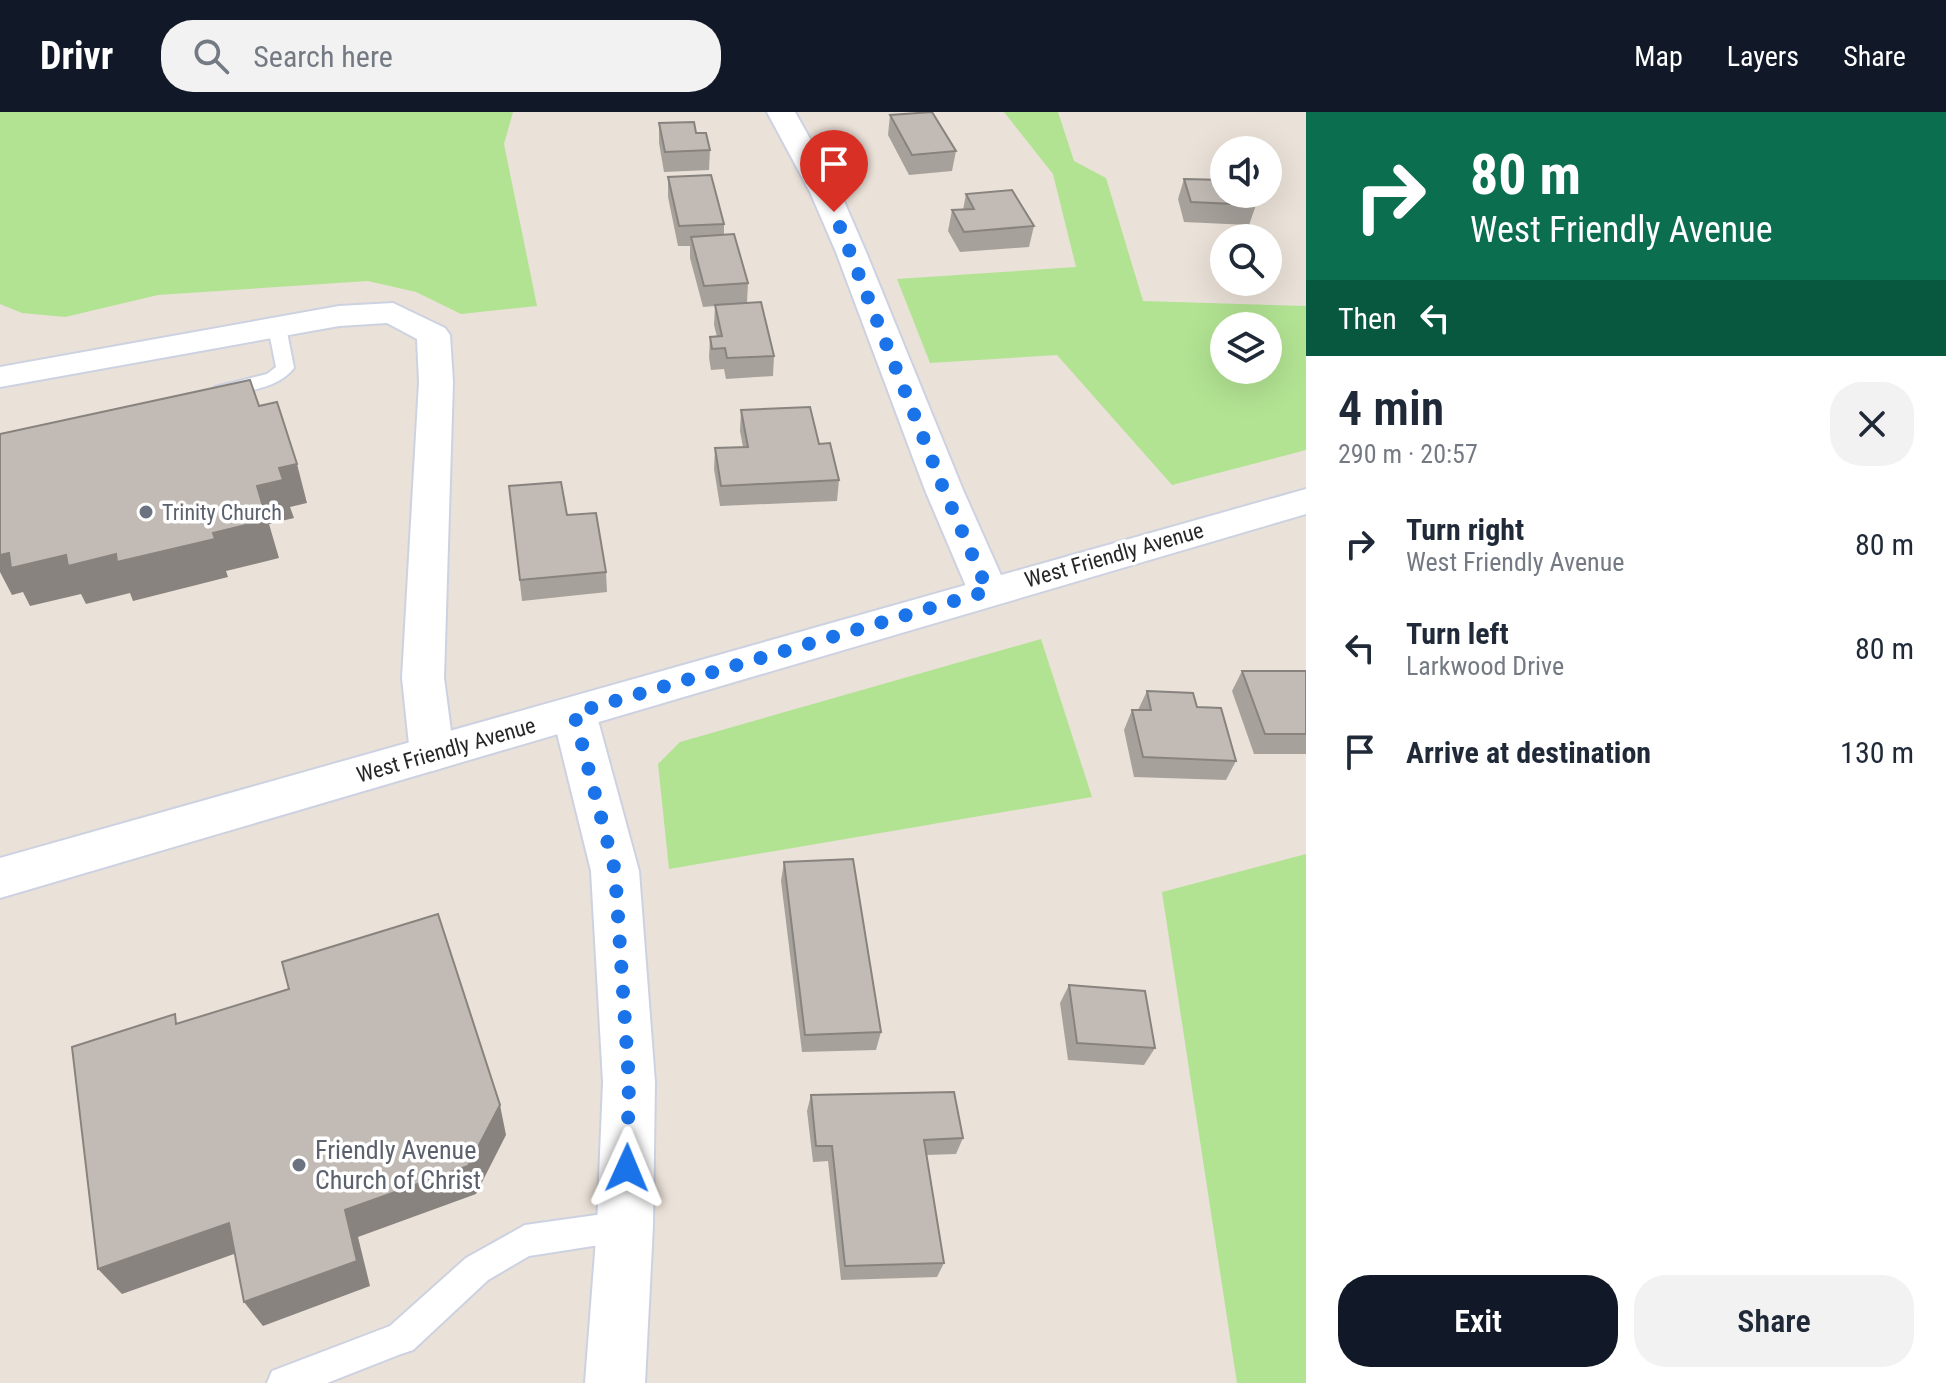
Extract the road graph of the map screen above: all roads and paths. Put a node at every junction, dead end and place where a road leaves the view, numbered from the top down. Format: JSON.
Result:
{"nodes":[{"id":1,"x":781,"y":112,"type":"edge"},
{"id":2,"x":277,"y":327,"type":"junction"},
{"id":3,"x":0,"y":377,"type":"edge"},
{"id":4,"x":196,"y":396,"type":"edge"},
{"id":5,"x":1306,"y":501,"type":"edge"},
{"id":6,"x":988,"y":591,"type":"junction"},
{"id":7,"x":574,"y":713,"type":"junction"},
{"id":8,"x":432,"y":754,"type":"junction"},
{"id":9,"x":0,"y":878,"type":"edge"},
{"id":10,"x":625,"y":1226,"type":"junction"},
{"id":11,"x":284,"y":1383,"type":"edge"},
{"id":12,"x":615,"y":1383,"type":"edge"}],
"edges":[{"from":1,"to":6,"type":"street"},
{"from":2,"to":3,"type":"street"},
{"from":2,"to":4,"type":"lane"},
{"from":2,"to":8,"type":"street"},
{"from":5,"to":6,"type":"street","name":"West Friendly Avenue"},
{"from":6,"to":7,"type":"street","name":"West Friendly Avenue"},
{"from":7,"to":8,"type":"street","name":"West Friendly Avenue"},
{"from":7,"to":10,"type":"street"},
{"from":8,"to":9,"type":"street","name":"West Friendly Avenue"},
{"from":10,"to":11,"type":"lane"},
{"from":10,"to":12,"type":"street"}]}
